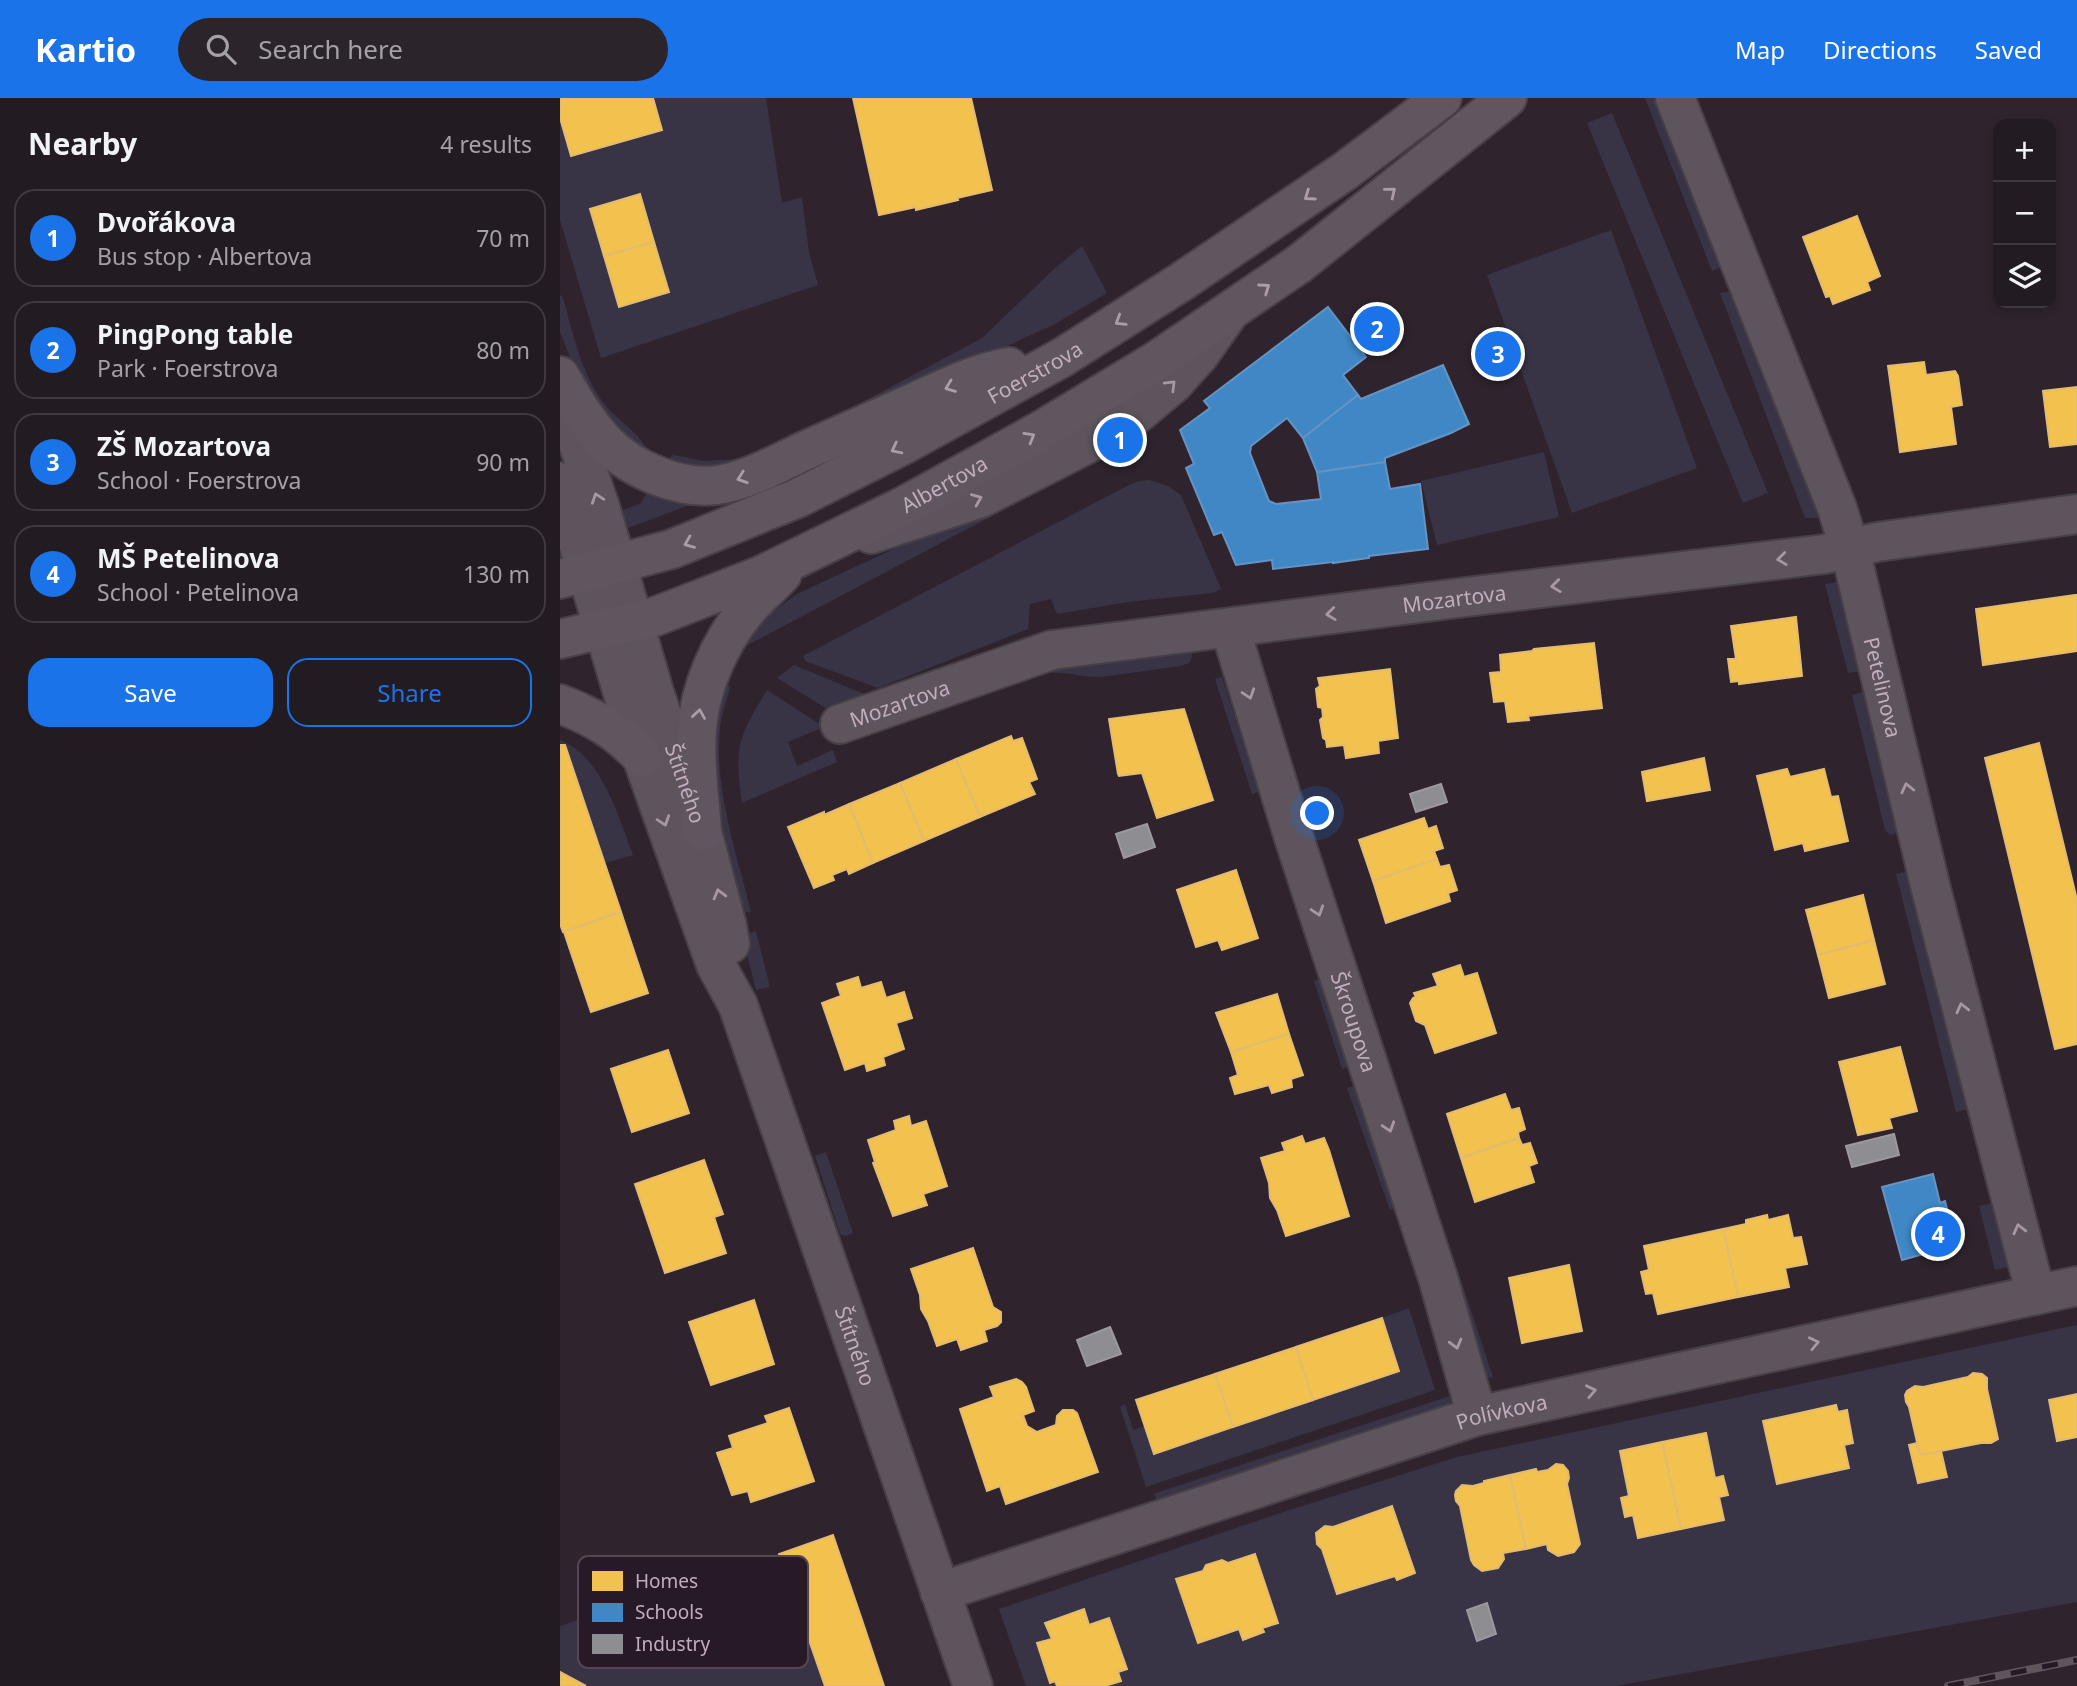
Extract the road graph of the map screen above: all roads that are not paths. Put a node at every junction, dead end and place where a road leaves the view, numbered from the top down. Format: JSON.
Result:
{"nodes":[{"id":1,"x":1442,"y":98,"type":"edge"},
{"id":2,"x":1507,"y":98,"type":"edge"},
{"id":3,"x":1675,"y":98,"type":"edge"},
{"id":4,"x":1063,"y":357,"type":"junction"},
{"id":5,"x":560,"y":376,"type":"edge"},
{"id":6,"x":560,"y":389,"type":"edge"},
{"id":7,"x":560,"y":482,"type":"edge"},
{"id":8,"x":2077,"y":514,"type":"edge"},
{"id":9,"x":1850,"y":549,"type":"junction"},
{"id":10,"x":806,"y":556,"type":"junction"},
{"id":11,"x":588,"y":571,"type":"edge"},
{"id":12,"x":619,"y":625,"type":"junction"},
{"id":13,"x":1230,"y":628,"type":"junction"},
{"id":14,"x":560,"y":639,"type":"edge"},
{"id":15,"x":560,"y":704,"type":"edge"},
{"id":16,"x":840,"y":724,"type":"dead end"},
{"id":17,"x":642,"y":757,"type":"junction"},
{"id":18,"x":702,"y":831,"type":"junction"},
{"id":19,"x":738,"y":1005,"type":"junction"},
{"id":20,"x":2077,"y":1286,"type":"edge"},
{"id":21,"x":2036,"y":1295,"type":"junction"},
{"id":22,"x":1477,"y":1416,"type":"junction"},
{"id":23,"x":940,"y":1592,"type":"junction"},
{"id":24,"x":973,"y":1686,"type":"edge"}],
"edges":[{"from":1,"to":4,"type":"main road","name":"Foerstrova","one_way":true},
{"from":10,"to":2,"type":"main road","name":"Albertova","one_way":true},
{"from":3,"to":9,"type":"street","name":"Petelinova"},
{"from":4,"to":5,"type":"main road","one_way":true},
{"from":4,"to":11,"type":"main road","name":"Foerstrova","one_way":true},
{"from":11,"to":6,"type":"street","one_way":true},
{"from":7,"to":11,"type":"street"},
{"from":8,"to":9,"type":"street","name":"Mozartova"},
{"from":9,"to":13,"type":"street","name":"Mozartova","one_way":true},
{"from":21,"to":9,"type":"street","name":"Petelinova","one_way":true},
{"from":10,"to":12,"type":"main road","name":"Albertova"},
{"from":18,"to":10,"type":"main road","one_way":true},
{"from":11,"to":12,"type":"street"},
{"from":12,"to":14,"type":"main road","name":"Albertova"},
{"from":12,"to":17,"type":"street","name":"Štítného"},
{"from":12,"to":18,"type":"street","name":"Štítného"},
{"from":13,"to":16,"type":"street","name":"Mozartova"},
{"from":13,"to":22,"type":"street","name":"Škroupova","one_way":true},
{"from":15,"to":17,"type":"main road"},
{"from":17,"to":19,"type":"street","name":"Štítného","one_way":true},
{"from":19,"to":18,"type":"street","name":"Štítného","one_way":true},
{"from":19,"to":23,"type":"street","name":"Štítného"},
{"from":20,"to":21,"type":"street","name":"Polívkova"},
{"from":22,"to":21,"type":"street","name":"Polívkova","one_way":true},
{"from":22,"to":23,"type":"street","name":"Polívkova"},
{"from":23,"to":24,"type":"street","name":"Štítného"}]}
